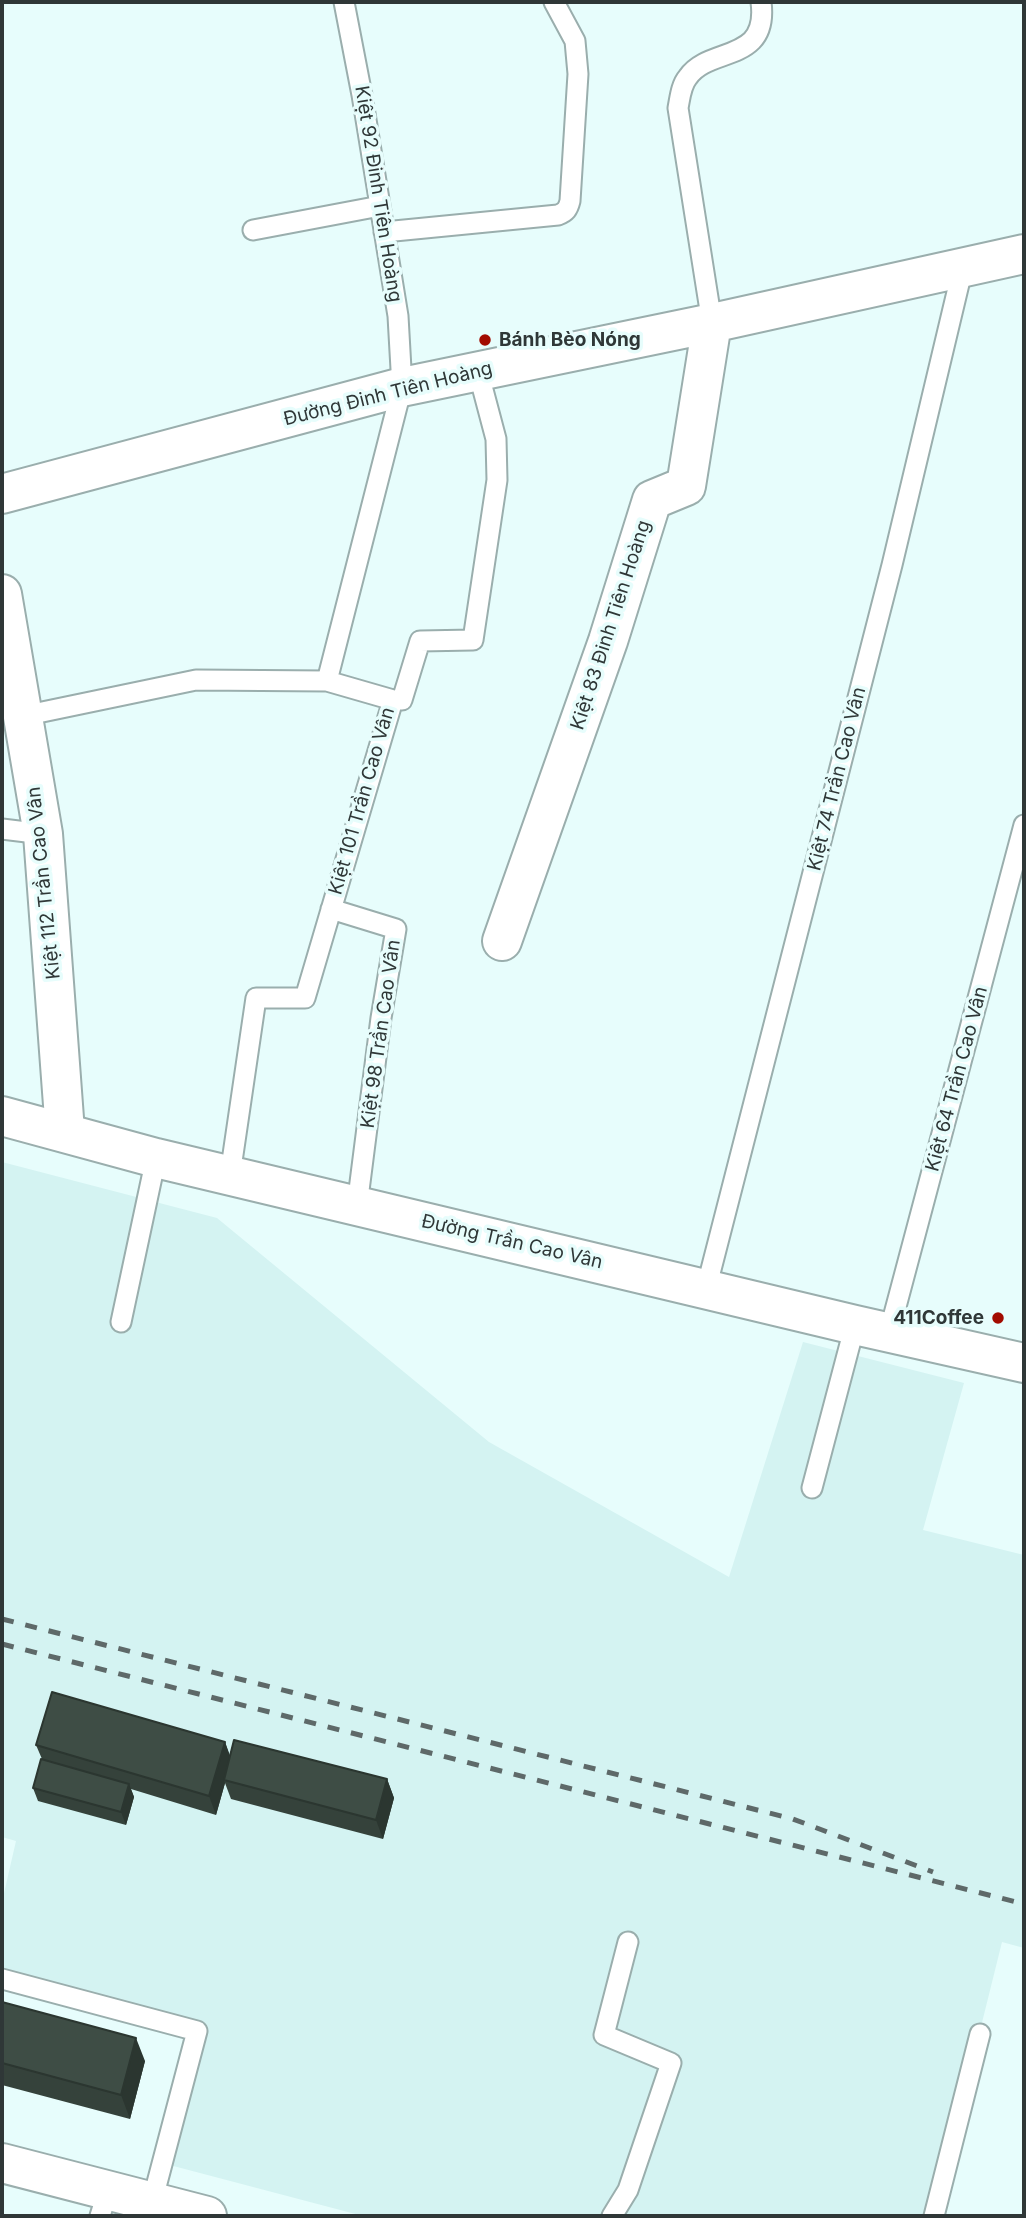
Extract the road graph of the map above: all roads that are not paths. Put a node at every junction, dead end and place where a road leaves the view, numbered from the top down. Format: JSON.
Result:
{"nodes":[{"id":1,"x":344,"y":2,"type":"edge"},
{"id":2,"x":554,"y":2,"type":"edge"},
{"id":3,"x":761,"y":2,"type":"edge"},
{"id":4,"x":380,"y":206,"type":"junction"},
{"id":5,"x":253,"y":230,"type":"dead end"},
{"id":6,"x":384,"y":232,"type":"junction"},
{"id":7,"x":1024,"y":254,"type":"edge"},
{"id":8,"x":963,"y":267,"type":"junction"},
{"id":9,"x":712,"y":323,"type":"junction"},
{"id":10,"x":478,"y":371,"type":"junction"},
{"id":11,"x":402,"y":387,"type":"junction"},
{"id":12,"x":2,"y":494,"type":"edge"},
{"id":13,"x":2,"y":594,"type":"edge"},
{"id":14,"x":327,"y":681,"type":"junction"},
{"id":15,"x":393,"y":700,"type":"junction"},
{"id":16,"x":23,"y":716,"type":"junction"},
{"id":17,"x":1024,"y":825,"type":"edge"},
{"id":18,"x":2,"y":829,"type":"edge"},
{"id":19,"x":43,"y":834,"type":"junction"},
{"id":20,"x":331,"y":909,"type":"junction"},
{"id":21,"x":502,"y":940,"type":"dead end"},
{"id":22,"x":2,"y":1116,"type":"edge"},
{"id":23,"x":65,"y":1132,"type":"junction"},
{"id":24,"x":156,"y":1158,"type":"junction"},
{"id":25,"x":230,"y":1175,"type":"junction"},
{"id":26,"x":357,"y":1206,"type":"junction"},
{"id":27,"x":706,"y":1289,"type":"junction"},
{"id":28,"x":121,"y":1322,"type":"dead end"},
{"id":29,"x":872,"y":1329,"type":"junction"},
{"id":30,"x":1024,"y":1363,"type":"edge"},
{"id":31,"x":812,"y":1488,"type":"dead end"},
{"id":32,"x":628,"y":1942,"type":"dead end"},
{"id":33,"x":2,"y":1979,"type":"edge"},
{"id":34,"x":980,"y":2034,"type":"dead end"},
{"id":35,"x":2,"y":2163,"type":"edge"},
{"id":36,"x":152,"y":2202,"type":"junction"},
{"id":37,"x":104,"y":2203,"type":"edge"},
{"id":38,"x":207,"y":2216,"type":"edge"},
{"id":39,"x":612,"y":2216,"type":"edge"},
{"id":40,"x":934,"y":2216,"type":"edge"}],
"edges":[{"from":1,"to":4,"type":"lane","name":"Kiệt 92 Đinh Tiên Hoàng"},
{"from":2,"to":6,"type":"lane"},
{"from":3,"to":9,"type":"lane"},
{"from":4,"to":5,"type":"lane"},
{"from":4,"to":6,"type":"lane","name":"Kiệt 92 Đinh Tiên Hoàng"},
{"from":6,"to":11,"type":"lane","name":"Kiệt 92 Đinh Tiên Hoàng"},
{"from":7,"to":8,"type":"street","name":"Đường Đinh Tiên Hoàng"},
{"from":8,"to":9,"type":"street","name":"Đường Đinh Tiên Hoàng"},
{"from":8,"to":27,"type":"lane","name":"Kiệt 74 Trần Cao Vân"},
{"from":9,"to":10,"type":"street","name":"Đường Đinh Tiên Hoàng"},
{"from":9,"to":21,"type":"street","name":"Kiệt 83 Đinh Tiên Hoàng"},
{"from":10,"to":11,"type":"street","name":"Đường Đinh Tiên Hoàng"},
{"from":10,"to":15,"type":"lane"},
{"from":11,"to":12,"type":"street","name":"Đường Đinh Tiên Hoàng"},
{"from":11,"to":14,"type":"lane"},
{"from":13,"to":16,"type":"street","name":"Kiệt 112 Trần Cao Vân"},
{"from":14,"to":15,"type":"lane","name":"Kiệt 101 Trần Cao Vân"},
{"from":14,"to":16,"type":"lane","name":"Kiệt 101 Trần Cao Vân"},
{"from":15,"to":20,"type":"lane","name":"Kiệt 101 Trần Cao Vân"},
{"from":16,"to":19,"type":"street","name":"Kiệt 112 Trần Cao Vân"},
{"from":17,"to":29,"type":"lane","name":"Kiệt 64 Trần Cao Vân"},
{"from":18,"to":19,"type":"lane"},
{"from":19,"to":23,"type":"street","name":"Kiệt 112 Trần Cao Vân"},
{"from":20,"to":25,"type":"lane","name":"Kiệt 101 Trần Cao Vân"},
{"from":20,"to":26,"type":"lane","name":"Kiệt 98 Trần Cao Vân"},
{"from":22,"to":23,"type":"street","name":"Đường Trần Cao Vân"},
{"from":23,"to":24,"type":"street","name":"Đường Trần Cao Vân"},
{"from":24,"to":25,"type":"street","name":"Đường Trần Cao Vân"},
{"from":24,"to":28,"type":"lane"},
{"from":25,"to":26,"type":"street","name":"Đường Trần Cao Vân"},
{"from":26,"to":27,"type":"street","name":"Đường Trần Cao Vân"},
{"from":27,"to":29,"type":"street","name":"Đường Trần Cao Vân"},
{"from":29,"to":30,"type":"street","name":"Đường Trần Cao Vân"},
{"from":29,"to":31,"type":"lane","name":"Kiệt 64 Trần Cao Vân"},
{"from":32,"to":39,"type":"lane"},
{"from":33,"to":36,"type":"lane"},
{"from":34,"to":40,"type":"lane"},
{"from":35,"to":37,"type":"street"},
{"from":36,"to":37,"type":"street"},
{"from":36,"to":38,"type":"street"}]}
